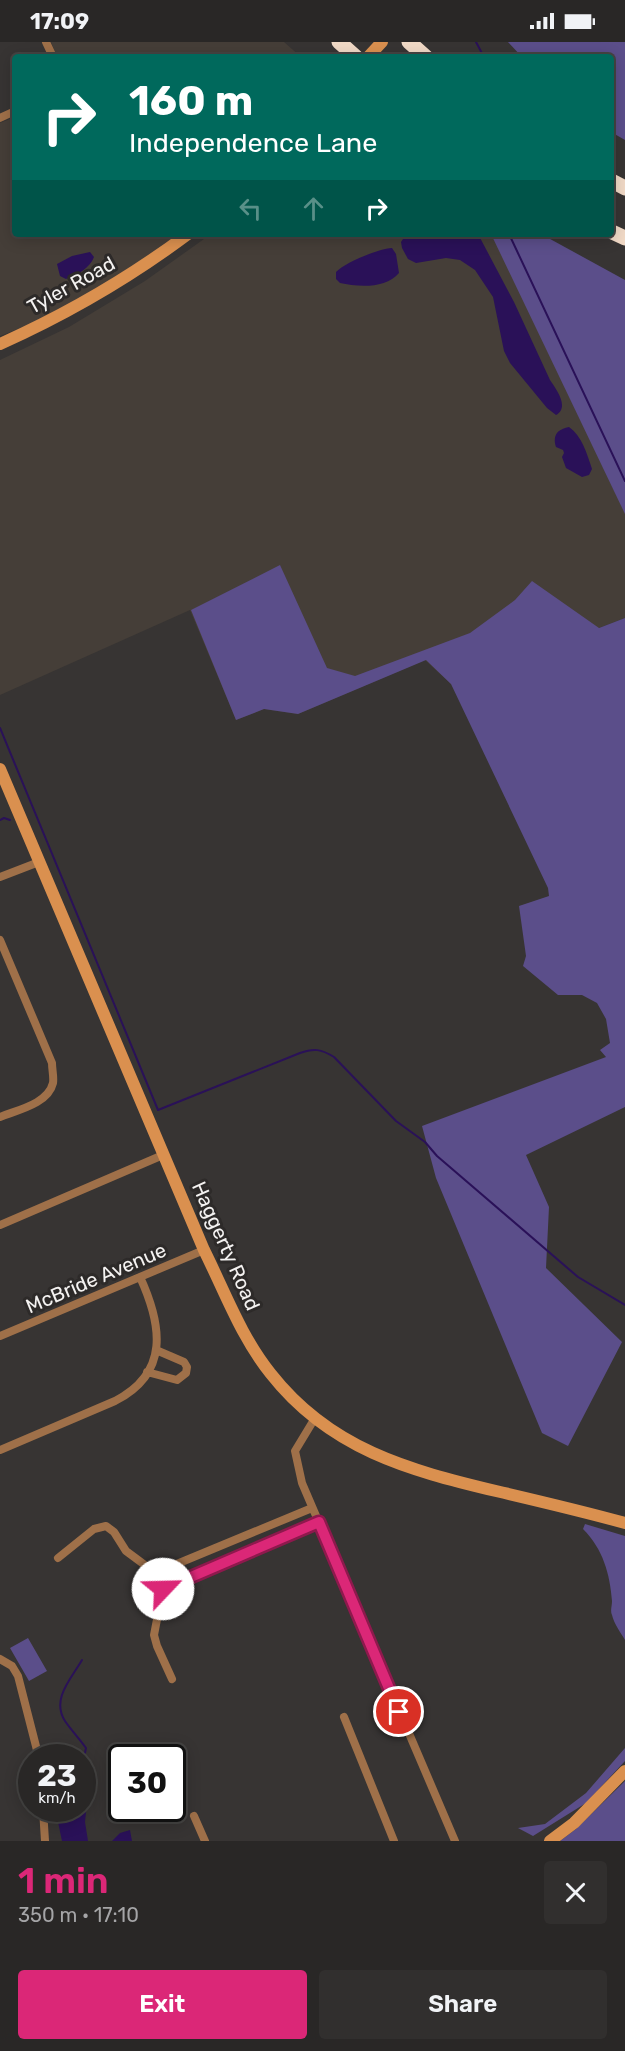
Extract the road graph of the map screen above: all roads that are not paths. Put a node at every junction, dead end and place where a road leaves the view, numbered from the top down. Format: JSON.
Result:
{"nodes":[{"id":1,"x":339,"y":42,"type":"edge"},
{"id":2,"x":382,"y":42,"type":"edge"},
{"id":3,"x":409,"y":42,"type":"edge"},
{"id":4,"x":353,"y":54,"type":"edge"},
{"id":5,"x":371,"y":54,"type":"edge"},
{"id":6,"x":423,"y":54,"type":"edge"},
{"id":7,"x":184,"y":237,"type":"edge"},
{"id":8,"x":0,"y":344,"type":"edge"},
{"id":9,"x":0,"y":769,"type":"edge"},
{"id":10,"x":39,"y":862,"type":"junction"},
{"id":11,"x":0,"y":878,"type":"edge"},
{"id":12,"x":0,"y":940,"type":"edge"},
{"id":13,"x":0,"y":1118,"type":"edge"},
{"id":14,"x":163,"y":1155,"type":"junction"},
{"id":15,"x":0,"y":1225,"type":"edge"},
{"id":16,"x":204,"y":1250,"type":"junction"},
{"id":17,"x":140,"y":1277,"type":"junction"},
{"id":18,"x":0,"y":1336,"type":"edge"},
{"id":19,"x":156,"y":1350,"type":"junction"},
{"id":20,"x":147,"y":1371,"type":"junction"},
{"id":21,"x":315,"y":1418,"type":"junction"},
{"id":22,"x":0,"y":1450,"type":"edge"},
{"id":23,"x":312,"y":1508,"type":"junction"},
{"id":24,"x":319,"y":1522,"type":"junction"},
{"id":25,"x":625,"y":1523,"type":"edge"},
{"id":26,"x":58,"y":1558,"type":"dead end"},
{"id":27,"x":158,"y":1575,"type":"junction"},
{"id":28,"x":163,"y":1589,"type":"junction"},
{"id":29,"x":0,"y":1659,"type":"edge"},
{"id":30,"x":172,"y":1679,"type":"dead end"},
{"id":31,"x":344,"y":1717,"type":"dead end"},
{"id":32,"x":36,"y":1744,"type":"edge"},
{"id":33,"x":625,"y":1771,"type":"edge"},
{"id":34,"x":194,"y":1816,"type":"dead end"},
{"id":35,"x":44,"y":1822,"type":"edge"},
{"id":36,"x":45,"y":1841,"type":"edge"},
{"id":37,"x":205,"y":1841,"type":"edge"},
{"id":38,"x":394,"y":1841,"type":"edge"},
{"id":39,"x":455,"y":1841,"type":"edge"},
{"id":40,"x":550,"y":1841,"type":"edge"}],
"edges":[{"from":1,"to":4,"type":"highway"},
{"from":2,"to":5,"type":"main road"},
{"from":3,"to":6,"type":"highway"},
{"from":7,"to":8,"type":"main road","name":"Tyler Road"},
{"from":9,"to":10,"type":"main road","name":"Haggerty Road"},
{"from":10,"to":11,"type":"street"},
{"from":10,"to":14,"type":"main road","name":"Haggerty Road"},
{"from":12,"to":13,"type":"street"},
{"from":14,"to":15,"type":"street"},
{"from":14,"to":16,"type":"main road","name":"Haggerty Road"},
{"from":16,"to":17,"type":"street","name":"McBride Avenue"},
{"from":16,"to":21,"type":"main road","name":"Haggerty Road"},
{"from":17,"to":18,"type":"street","name":"McBride Avenue"},
{"from":17,"to":19,"type":"street"},
{"from":19,"to":20,"type":"street"},
{"from":19,"to":20,"type":"street"},
{"from":20,"to":22,"type":"street"},
{"from":21,"to":23,"type":"street"},
{"from":21,"to":25,"type":"main road","name":"Haggerty Road"},
{"from":23,"to":24,"type":"street"},
{"from":23,"to":27,"type":"street"},
{"from":24,"to":28,"type":"street"},
{"from":24,"to":39,"type":"street"},
{"from":26,"to":27,"type":"street"},
{"from":27,"to":28,"type":"street"},
{"from":28,"to":30,"type":"street"},
{"from":29,"to":32,"type":"street"},
{"from":31,"to":38,"type":"street"},
{"from":33,"to":40,"type":"main road"},
{"from":34,"to":37,"type":"street"},
{"from":35,"to":36,"type":"street"}]}
